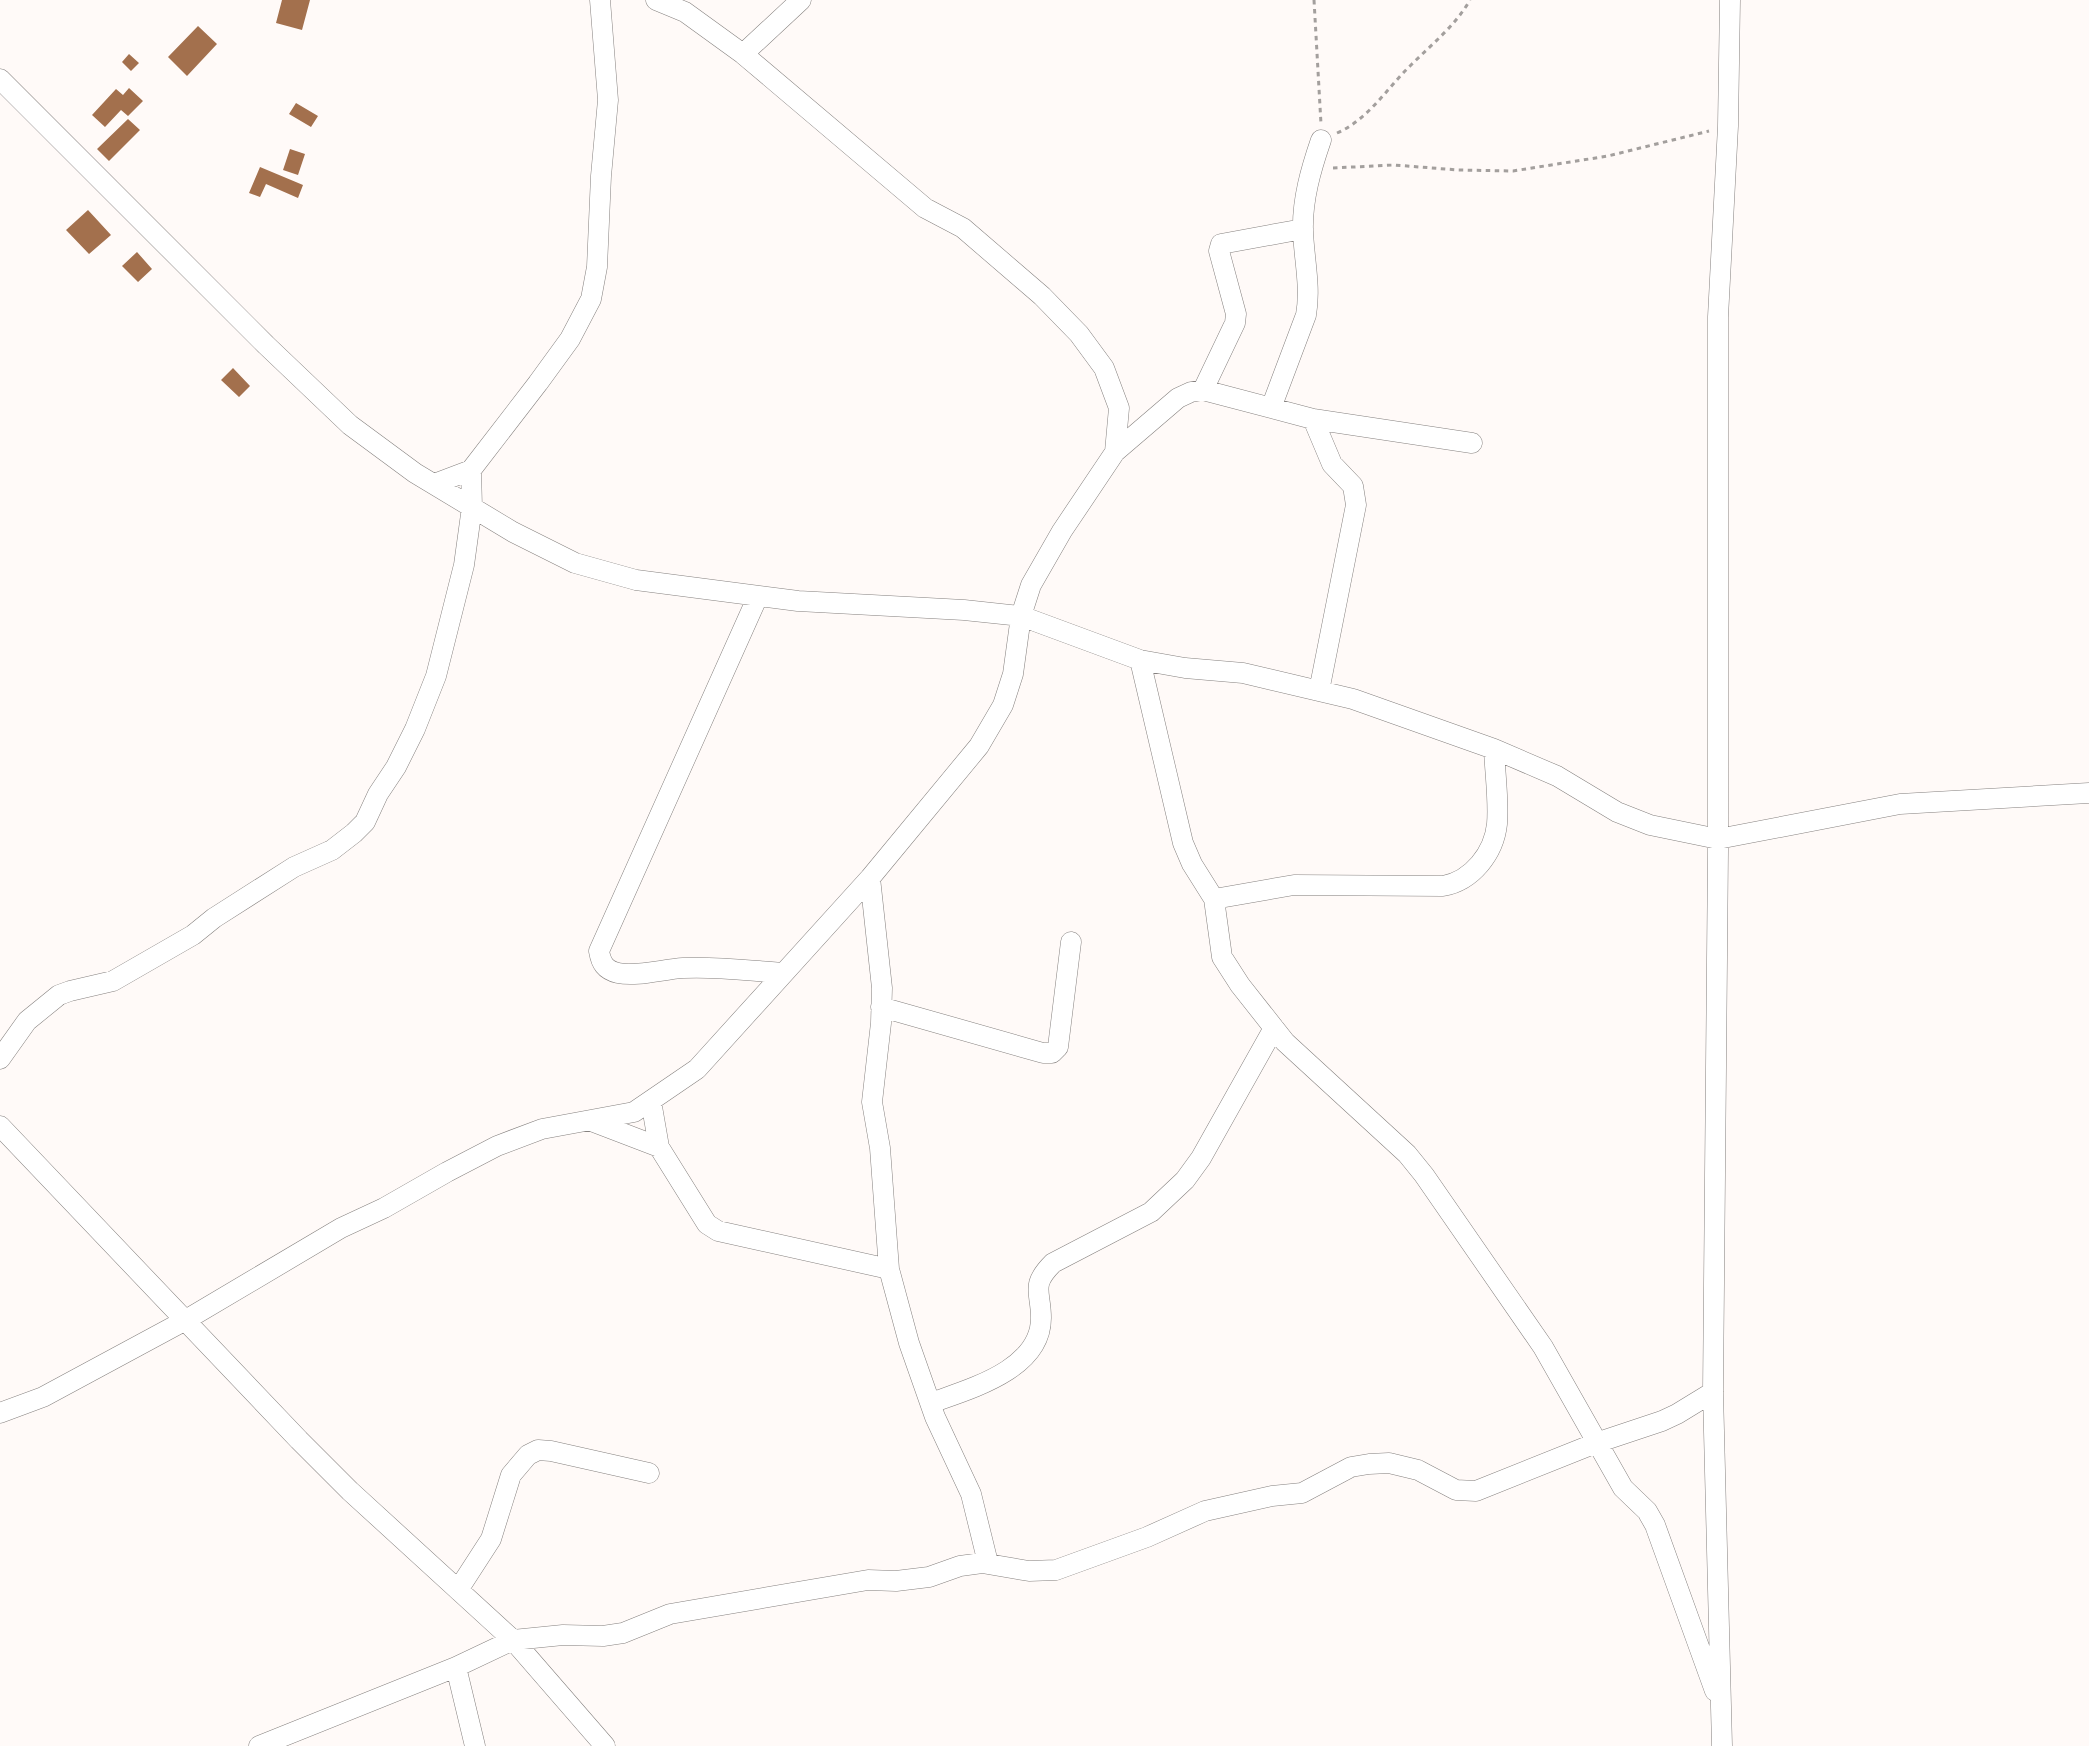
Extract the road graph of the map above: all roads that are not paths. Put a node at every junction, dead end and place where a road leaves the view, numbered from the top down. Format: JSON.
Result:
{"nodes":[{"id":1,"x":600,"y":0,"type":"edge"},
{"id":2,"x":656,"y":0,"type":"edge"},
{"id":3,"x":801,"y":0,"type":"edge"},
{"id":4,"x":1730,"y":0,"type":"edge"},
{"id":5,"x":743,"y":54,"type":"junction"},
{"id":6,"x":0,"y":79,"type":"edge"},
{"id":7,"x":1322,"y":140,"type":"road end"},
{"id":8,"x":1303,"y":229,"type":"junction"},
{"id":9,"x":1203,"y":390,"type":"junction"},
{"id":10,"x":1119,"y":408,"type":"junction"},
{"id":11,"x":1271,"y":408,"type":"junction"},
{"id":12,"x":1156,"y":417,"type":"junction"},
{"id":13,"x":1314,"y":420,"type":"junction"},
{"id":14,"x":1472,"y":442,"type":"dead end"},
{"id":15,"x":1115,"y":452,"type":"junction"},
{"id":16,"x":471,"y":470,"type":"junction"},
{"id":17,"x":434,"y":484,"type":"junction"},
{"id":18,"x":472,"y":507,"type":"junction"},
{"id":19,"x":758,"y":596,"type":"junction"},
{"id":20,"x":1021,"y":616,"type":"junction"},
{"id":21,"x":1140,"y":660,"type":"junction"},
{"id":22,"x":1319,"y":691,"type":"junction"},
{"id":23,"x":1494,"y":749,"type":"junction"},
{"id":24,"x":2089,"y":793,"type":"edge"},
{"id":25,"x":1718,"y":839,"type":"junction"},
{"id":26,"x":870,"y":878,"type":"junction"},
{"id":27,"x":1214,"y":899,"type":"junction"},
{"id":28,"x":1071,"y":942,"type":"dead end"},
{"id":29,"x":784,"y":973,"type":"junction"},
{"id":30,"x":882,"y":1007,"type":"junction"},
{"id":31,"x":1274,"y":1028,"type":"junction"},
{"id":32,"x":0,"y":1059,"type":"edge"},
{"id":33,"x":651,"y":1101,"type":"junction"},
{"id":34,"x":590,"y":1121,"type":"junction"},
{"id":35,"x":0,"y":1126,"type":"edge"},
{"id":36,"x":658,"y":1147,"type":"junction"},
{"id":37,"x":888,"y":1269,"type":"junction"},
{"id":38,"x":184,"y":1321,"type":"junction"},
{"id":39,"x":1713,"y":1392,"type":"junction"},
{"id":40,"x":931,"y":1403,"type":"junction"},
{"id":41,"x":0,"y":1413,"type":"edge"},
{"id":42,"x":1596,"y":1443,"type":"junction"},
{"id":43,"x":649,"y":1473,"type":"dead end"},
{"id":44,"x":988,"y":1563,"type":"junction"},
{"id":45,"x":458,"y":1590,"type":"junction"},
{"id":46,"x":513,"y":1640,"type":"junction"},
{"id":47,"x":456,"y":1666,"type":"junction"},
{"id":48,"x":1721,"y":1708,"type":"junction"},
{"id":49,"x":259,"y":1746,"type":"edge"},
{"id":50,"x":475,"y":1746,"type":"edge"},
{"id":51,"x":604,"y":1746,"type":"edge"},
{"id":52,"x":1722,"y":1746,"type":"edge"}],
"edges":[{"from":1,"to":16,"type":"street"},
{"from":2,"to":5,"type":"street"},
{"from":3,"to":5,"type":"street"},
{"from":4,"to":25,"type":"street"},
{"from":5,"to":10,"type":"street"},
{"from":6,"to":17,"type":"street"},
{"from":7,"to":8,"type":"street"},
{"from":8,"to":9,"type":"street"},
{"from":8,"to":11,"type":"street"},
{"from":9,"to":11,"type":"street"},
{"from":9,"to":12,"type":"street"},
{"from":10,"to":12,"type":"street"},
{"from":10,"to":15,"type":"street"},
{"from":11,"to":13,"type":"street"},
{"from":12,"to":15,"type":"street"},
{"from":13,"to":14,"type":"street"},
{"from":13,"to":22,"type":"street"},
{"from":15,"to":20,"type":"street"},
{"from":16,"to":17,"type":"street"},
{"from":16,"to":18,"type":"street"},
{"from":17,"to":18,"type":"street"},
{"from":18,"to":19,"type":"street"},
{"from":18,"to":32,"type":"street"},
{"from":19,"to":20,"type":"street"},
{"from":19,"to":29,"type":"street"},
{"from":20,"to":21,"type":"street"},
{"from":20,"to":26,"type":"street"},
{"from":21,"to":22,"type":"street"},
{"from":21,"to":27,"type":"street"},
{"from":22,"to":23,"type":"street"},
{"from":23,"to":25,"type":"street"},
{"from":23,"to":27,"type":"street"},
{"from":24,"to":25,"type":"street"},
{"from":25,"to":39,"type":"street"},
{"from":26,"to":29,"type":"street"},
{"from":26,"to":30,"type":"street"},
{"from":27,"to":31,"type":"street"},
{"from":28,"to":30,"type":"street"},
{"from":29,"to":33,"type":"street"},
{"from":30,"to":37,"type":"street"},
{"from":31,"to":40,"type":"street"},
{"from":31,"to":42,"type":"street"},
{"from":33,"to":34,"type":"street"},
{"from":33,"to":36,"type":"street"},
{"from":34,"to":36,"type":"street"},
{"from":34,"to":38,"type":"street"},
{"from":35,"to":38,"type":"street"},
{"from":36,"to":37,"type":"street"},
{"from":37,"to":40,"type":"street"},
{"from":38,"to":41,"type":"street"},
{"from":38,"to":45,"type":"street"},
{"from":39,"to":42,"type":"street"},
{"from":39,"to":48,"type":"street"},
{"from":40,"to":44,"type":"street"},
{"from":42,"to":44,"type":"street"},
{"from":42,"to":48,"type":"street"},
{"from":43,"to":45,"type":"street"},
{"from":44,"to":46,"type":"street"},
{"from":45,"to":46,"type":"street"},
{"from":46,"to":47,"type":"street"},
{"from":46,"to":51,"type":"street"},
{"from":47,"to":49,"type":"street"},
{"from":47,"to":50,"type":"street"},
{"from":48,"to":52,"type":"street"}]}
